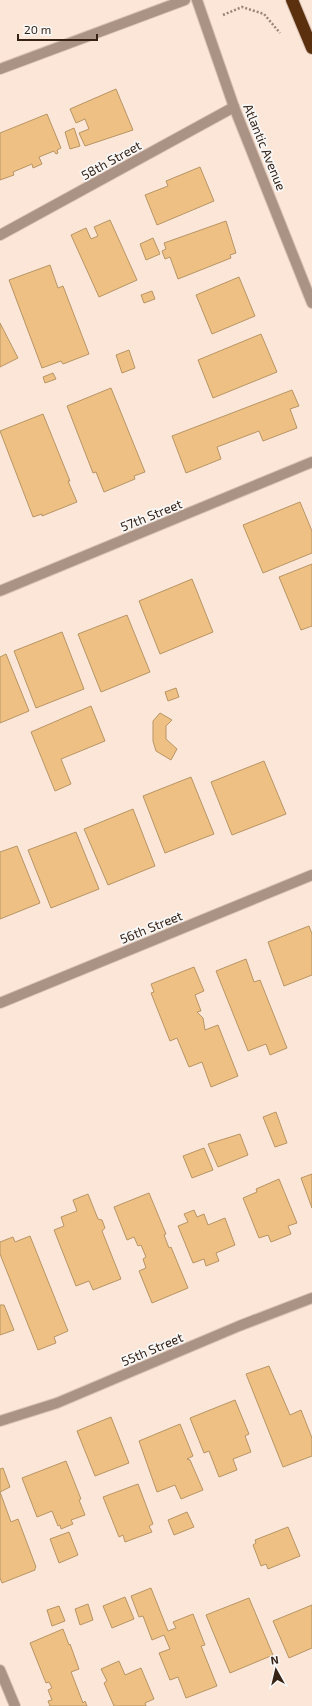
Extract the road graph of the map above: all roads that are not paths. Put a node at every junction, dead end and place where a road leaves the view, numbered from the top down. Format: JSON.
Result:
{"nodes":[{"id":1,"x":185,"y":0,"type":"edge"},
{"id":2,"x":197,"y":0,"type":"edge"},
{"id":3,"x":292,"y":0,"type":"edge"},
{"id":4,"x":312,"y":48,"type":"edge"},
{"id":5,"x":0,"y":69,"type":"edge"},
{"id":6,"x":234,"y":107,"type":"junction"},
{"id":7,"x":0,"y":235,"type":"edge"},
{"id":8,"x":312,"y":303,"type":"edge"},
{"id":9,"x":312,"y":462,"type":"edge"},
{"id":10,"x":0,"y":591,"type":"edge"},
{"id":11,"x":312,"y":875,"type":"edge"},
{"id":12,"x":0,"y":1004,"type":"edge"},
{"id":13,"x":312,"y":1298,"type":"edge"},
{"id":14,"x":0,"y":1421,"type":"edge"},
{"id":15,"x":0,"y":1670,"type":"edge"},
{"id":16,"x":15,"y":1706,"type":"edge"}],
"edges":[{"from":1,"to":5,"type":"street"},
{"from":2,"to":6,"type":"street","name":"Atlantic Avenue"},
{"from":3,"to":4,"type":"highway"},
{"from":6,"to":7,"type":"street","name":"58th Street"},
{"from":6,"to":8,"type":"street","name":"Atlantic Avenue"},
{"from":9,"to":10,"type":"street","name":"57th Street"},
{"from":11,"to":12,"type":"street","name":"56th Street"},
{"from":13,"to":14,"type":"street","name":"55th Street"},
{"from":15,"to":16,"type":"street"}]}
